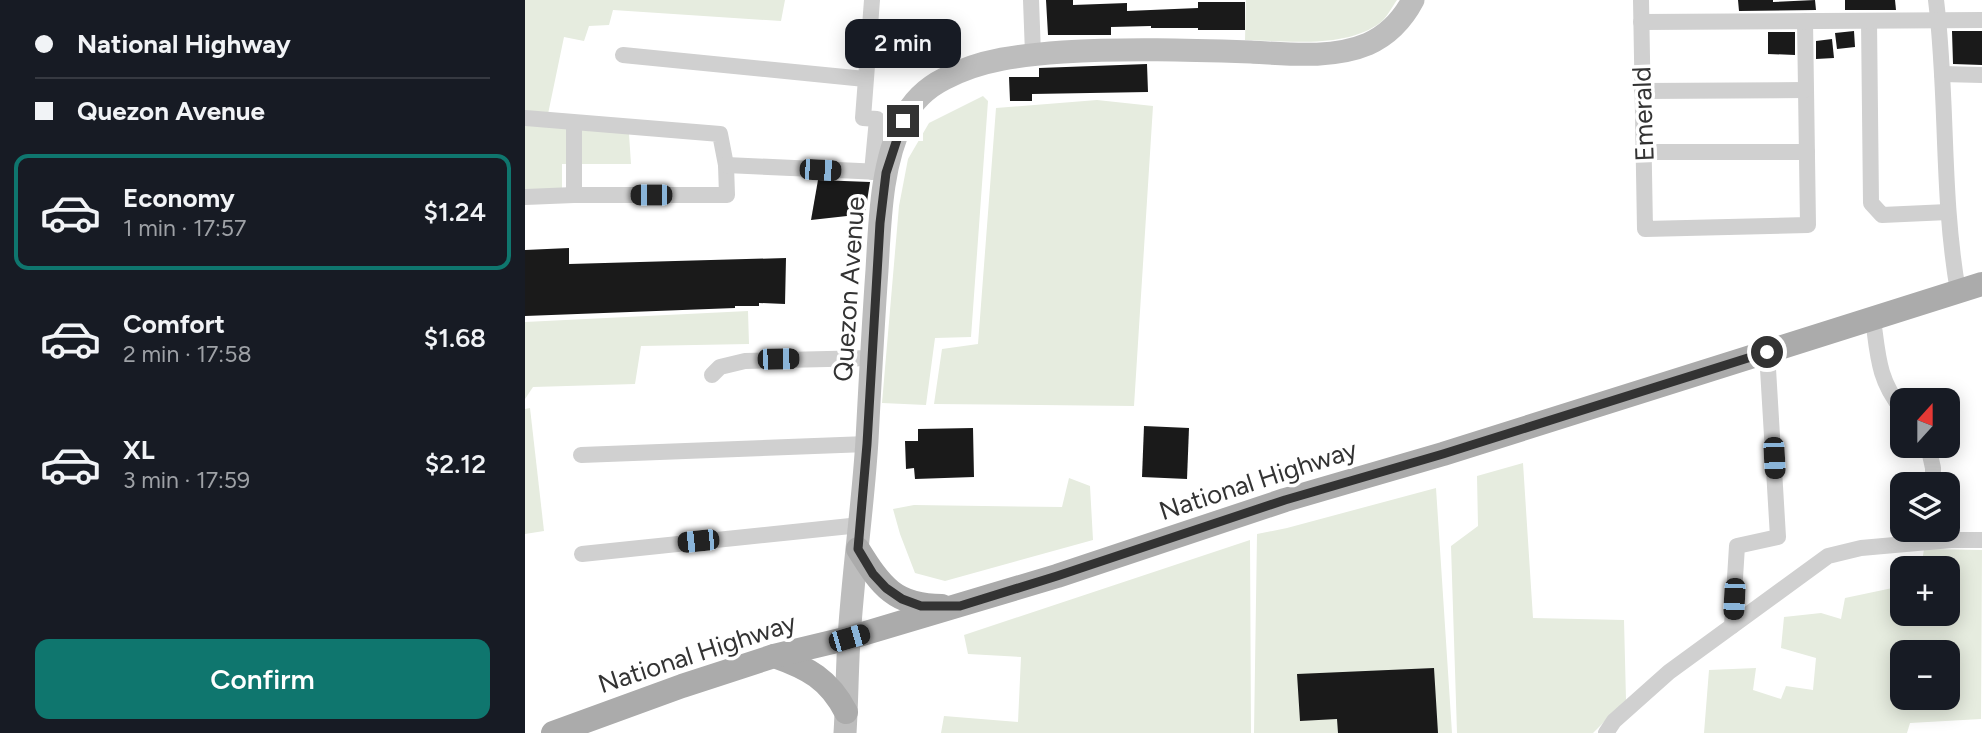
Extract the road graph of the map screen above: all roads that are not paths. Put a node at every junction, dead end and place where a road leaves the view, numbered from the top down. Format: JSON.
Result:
{"nodes":[{"id":1,"x":871,"y":0,"type":"edge"},
{"id":2,"x":1031,"y":0,"type":"edge"},
{"id":3,"x":1413,"y":0,"type":"edge"},
{"id":4,"x":1641,"y":0,"type":"edge"},
{"id":5,"x":1936,"y":0,"type":"edge"},
{"id":6,"x":1939,"y":20,"type":"junction"},
{"id":7,"x":1982,"y":20,"type":"edge"},
{"id":8,"x":1805,"y":21,"type":"junction"},
{"id":9,"x":1869,"y":21,"type":"junction"},
{"id":10,"x":1641,"y":22,"type":"junction"},
{"id":11,"x":1033,"y":54,"type":"junction"},
{"id":12,"x":623,"y":55,"type":"dead end"},
{"id":13,"x":1942,"y":74,"type":"junction"},
{"id":14,"x":1982,"y":75,"type":"edge"},
{"id":15,"x":865,"y":79,"type":"junction"},
{"id":16,"x":1805,"y":90,"type":"junction"},
{"id":17,"x":1642,"y":91,"type":"junction"},
{"id":18,"x":525,"y":118,"type":"edge"},
{"id":19,"x":574,"y":123,"type":"junction"},
{"id":20,"x":1645,"y":152,"type":"junction"},
{"id":21,"x":1807,"y":152,"type":"junction"},
{"id":22,"x":726,"y":165,"type":"junction"},
{"id":23,"x":879,"y":172,"type":"junction"},
{"id":24,"x":574,"y":195,"type":"junction"},
{"id":25,"x":525,"y":197,"type":"edge"},
{"id":26,"x":1948,"y":212,"type":"junction"},
{"id":27,"x":1982,"y":284,"type":"edge"},
{"id":28,"x":1958,"y":291,"type":"junction"},
{"id":29,"x":1873,"y":319,"type":"junction"},
{"id":30,"x":1767,"y":352,"type":"junction"},
{"id":31,"x":871,"y":358,"type":"junction"},
{"id":32,"x":712,"y":375,"type":"dead end"},
{"id":33,"x":1890,"y":393,"type":"edge"},
{"id":34,"x":867,"y":444,"type":"junction"},
{"id":35,"x":581,"y":455,"type":"dead end"},
{"id":36,"x":859,"y":537,"type":"junction"},
{"id":37,"x":1982,"y":540,"type":"edge"},
{"id":38,"x":582,"y":554,"type":"dead end"},
{"id":39,"x":960,"y":606,"type":"junction"},
{"id":40,"x":1732,"y":626,"type":"junction"},
{"id":41,"x":849,"y":638,"type":"junction"},
{"id":42,"x":774,"y":656,"type":"junction"},
{"id":43,"x":846,"y":723,"type":"edge"},
{"id":44,"x":553,"y":733,"type":"edge"},
{"id":45,"x":1606,"y":733,"type":"edge"}],
"edges":[{"from":1,"to":15,"type":"street"},
{"from":2,"to":11,"type":"street"},
{"from":3,"to":11,"type":"main road","name":"Quezon Avenue"},
{"from":4,"to":10,"type":"street","name":"Emerald"},
{"from":5,"to":6,"type":"street"},
{"from":6,"to":7,"type":"street"},
{"from":6,"to":9,"type":"street"},
{"from":6,"to":13,"type":"street"},
{"from":8,"to":9,"type":"street"},
{"from":8,"to":10,"type":"street"},
{"from":8,"to":16,"type":"street"},
{"from":9,"to":26,"type":"street"},
{"from":10,"to":17,"type":"street","name":"Emerald"},
{"from":11,"to":23,"type":"main road","name":"Quezon Avenue"},
{"from":12,"to":15,"type":"street"},
{"from":13,"to":14,"type":"street"},
{"from":13,"to":26,"type":"street"},
{"from":15,"to":23,"type":"street"},
{"from":16,"to":17,"type":"street"},
{"from":16,"to":21,"type":"street"},
{"from":17,"to":20,"type":"street","name":"Emerald"},
{"from":18,"to":19,"type":"street"},
{"from":19,"to":22,"type":"street"},
{"from":19,"to":24,"type":"street"},
{"from":20,"to":21,"type":"street"},
{"from":20,"to":21,"type":"street","name":"Emerald"},
{"from":22,"to":23,"type":"street"},
{"from":22,"to":24,"type":"street"},
{"from":23,"to":31,"type":"main road","name":"Quezon Avenue"},
{"from":24,"to":25,"type":"street"},
{"from":26,"to":28,"type":"street"},
{"from":27,"to":28,"type":"main road","name":"National Highway"},
{"from":28,"to":29,"type":"main road","name":"National Highway"},
{"from":29,"to":30,"type":"main road","name":"National Highway"},
{"from":29,"to":33,"type":"street"},
{"from":30,"to":39,"type":"main road","name":"National Highway"},
{"from":30,"to":40,"type":"street"},
{"from":31,"to":32,"type":"street"},
{"from":31,"to":34,"type":"main road","name":"Quezon Avenue"},
{"from":34,"to":35,"type":"street"},
{"from":34,"to":36,"type":"main road","name":"Quezon Avenue"},
{"from":36,"to":38,"type":"street"},
{"from":36,"to":39,"type":"main road"},
{"from":36,"to":41,"type":"main road","name":"Quezon Avenue"},
{"from":37,"to":40,"type":"street"},
{"from":39,"to":41,"type":"main road","name":"National Highway"},
{"from":40,"to":45,"type":"street"},
{"from":41,"to":42,"type":"main road","name":"National Highway"},
{"from":41,"to":43,"type":"main road","name":"Quezon Avenue"},
{"from":42,"to":43,"type":"main road"},
{"from":42,"to":44,"type":"main road","name":"National Highway"}]}
